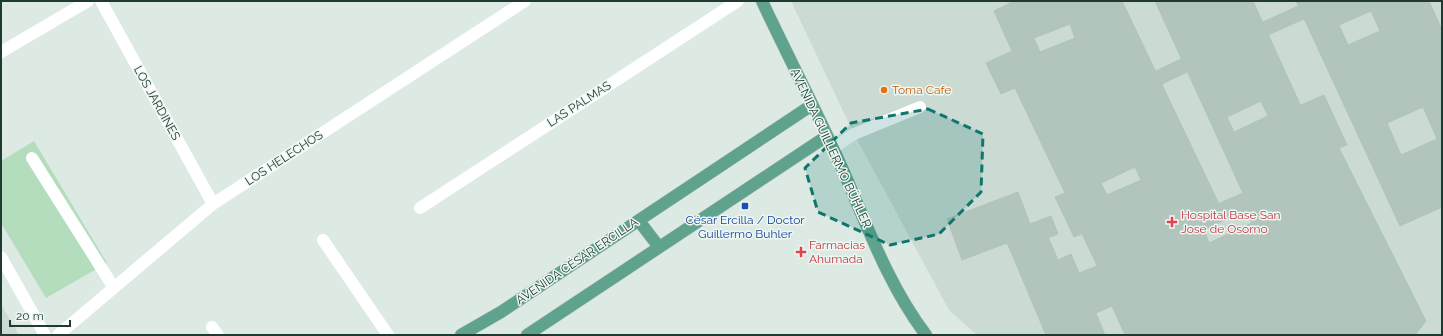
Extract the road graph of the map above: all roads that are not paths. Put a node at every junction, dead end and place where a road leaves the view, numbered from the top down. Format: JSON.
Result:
{"nodes":[{"id":1,"x":88,"y":1,"type":"edge"},
{"id":2,"x":101,"y":1,"type":"edge"},
{"id":3,"x":525,"y":1,"type":"edge"},
{"id":4,"x":738,"y":1,"type":"edge"},
{"id":5,"x":762,"y":1,"type":"edge"},
{"id":6,"x":1,"y":52,"type":"edge"},
{"id":7,"x":812,"y":105,"type":"junction"},
{"id":8,"x":920,"y":107,"type":"dead end"},
{"id":9,"x":827,"y":136,"type":"junction"},
{"id":10,"x":833,"y":148,"type":"junction"},
{"id":11,"x":32,"y":158,"type":"dead end"},
{"id":12,"x":213,"y":204,"type":"junction"},
{"id":13,"x":420,"y":208,"type":"dead end"},
{"id":14,"x":639,"y":220,"type":"junction"},
{"id":15,"x":323,"y":240,"type":"dead end"},
{"id":16,"x":659,"y":247,"type":"junction"},
{"id":17,"x":1,"y":257,"type":"edge"},
{"id":18,"x":114,"y":288,"type":"junction"},
{"id":19,"x":469,"y":333,"type":"edge"},
{"id":20,"x":45,"y":335,"type":"edge"},
{"id":21,"x":58,"y":335,"type":"edge"},
{"id":22,"x":388,"y":335,"type":"edge"},
{"id":23,"x":527,"y":335,"type":"edge"},
{"id":24,"x":926,"y":335,"type":"edge"}],
"edges":[{"from":1,"to":6,"type":"street"},
{"from":2,"to":12,"type":"street","name":"LOS JARDINES"},
{"from":3,"to":12,"type":"street","name":"LOS HELECHOS"},
{"from":4,"to":13,"type":"street","name":"LAS PALMAS"},
{"from":5,"to":7,"type":"main road","name":"AVENIDA GUILLERMO BÜHLER"},
{"from":7,"to":9,"type":"main road","name":"AVENIDA GUILLERMO BÜHLER"},
{"from":7,"to":14,"type":"main road","name":"AVENIDA CÉSAR ERCILLA"},
{"from":8,"to":10,"type":"street"},
{"from":9,"to":10,"type":"main road","name":"AVENIDA GUILLERMO BÜHLER"},
{"from":9,"to":16,"type":"main road"},
{"from":10,"to":24,"type":"main road","name":"AVENIDA GUILLERMO BÜHLER"},
{"from":11,"to":18,"type":"street"},
{"from":12,"to":18,"type":"street","name":"LOS HELECHOS"},
{"from":14,"to":16,"type":"main road"},
{"from":14,"to":19,"type":"main road","name":"AVENIDA CÉSAR ERCILLA"},
{"from":15,"to":22,"type":"street"},
{"from":16,"to":23,"type":"main road"},
{"from":17,"to":20,"type":"street"},
{"from":18,"to":21,"type":"street","name":"LOS HELECHOS"}]}
